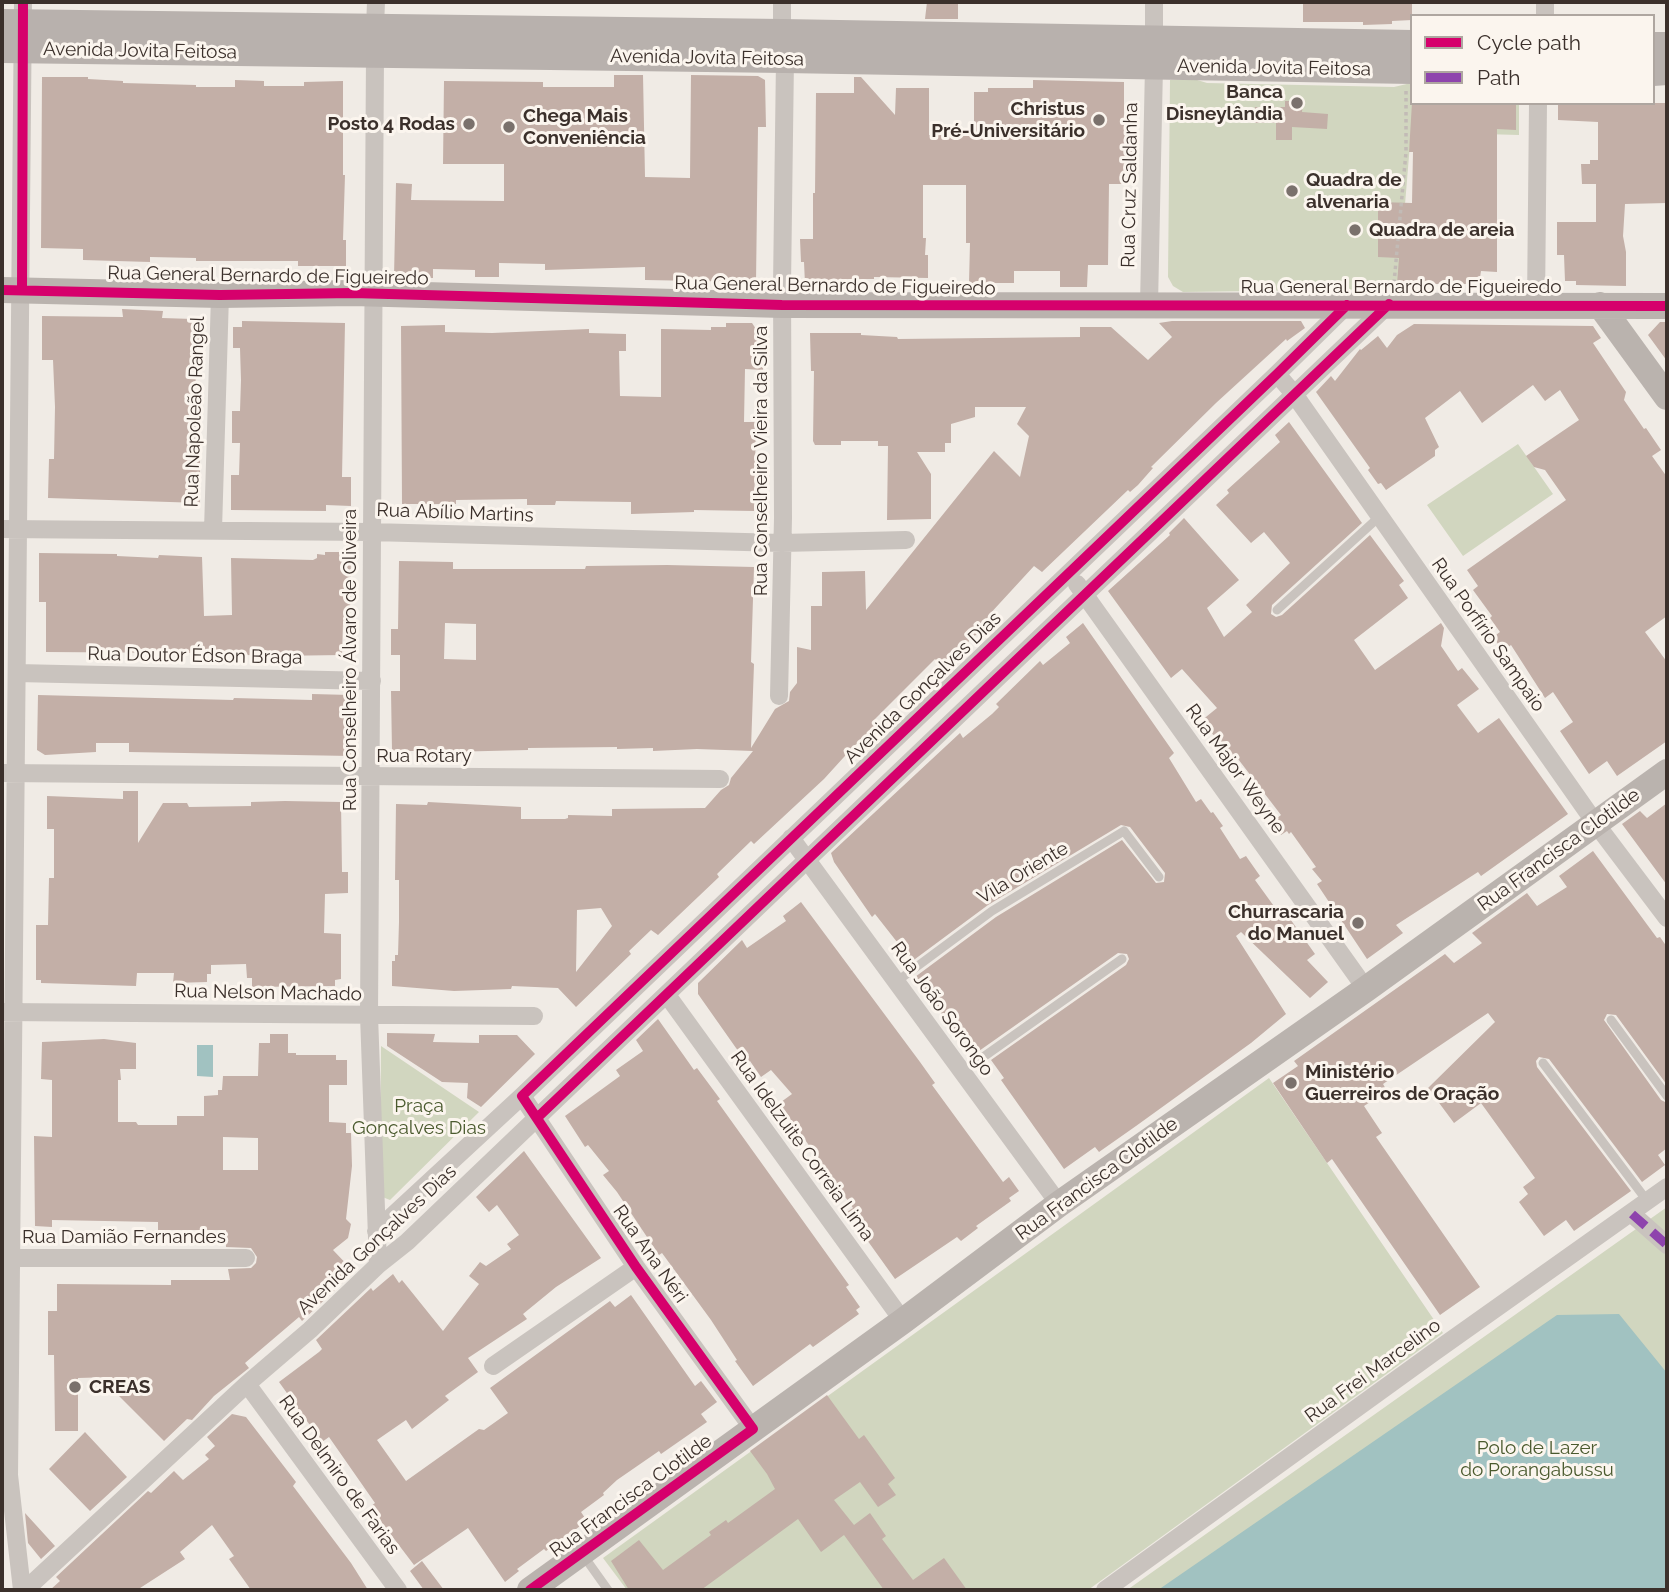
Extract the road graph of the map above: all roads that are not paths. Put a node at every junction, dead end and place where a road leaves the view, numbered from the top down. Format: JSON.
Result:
{"nodes":[{"id":1,"x":782,"y":2,"type":"edge"},
{"id":2,"x":1154,"y":2,"type":"edge"},
{"id":3,"x":375,"y":28,"type":"edge"},
{"id":4,"x":14,"y":29,"type":"edge"},
{"id":5,"x":1410,"y":44,"type":"edge"},
{"id":6,"x":783,"y":46,"type":"junction"},
{"id":7,"x":1154,"y":52,"type":"junction"},
{"id":8,"x":1409,"y":76,"type":"edge"},
{"id":9,"x":1538,"y":105,"type":"edge"},
{"id":10,"x":12,"y":290,"type":"edge"},
{"id":11,"x":372,"y":294,"type":"junction"},
{"id":12,"x":220,"y":295,"type":"junction"},
{"id":13,"x":1391,"y":296,"type":"junction"},
{"id":14,"x":1347,"y":304,"type":"junction"},
{"id":15,"x":1536,"y":304,"type":"junction"},
{"id":16,"x":782,"y":305,"type":"junction"},
{"id":17,"x":1149,"y":305,"type":"junction"},
{"id":18,"x":1601,"y":305,"type":"junction"},
{"id":19,"x":1667,"y":306,"type":"edge"},
{"id":20,"x":1278,"y":374,"type":"junction"},
{"id":21,"x":1294,"y":394,"type":"junction"},
{"id":22,"x":1667,"y":397,"type":"edge"},
{"id":23,"x":1379,"y":517,"type":"junction"},
{"id":24,"x":10,"y":529,"type":"edge"},
{"id":25,"x":213,"y":530,"type":"junction"},
{"id":26,"x":371,"y":532,"type":"junction"},
{"id":27,"x":906,"y":540,"type":"dead end"},
{"id":28,"x":782,"y":543,"type":"junction"},
{"id":29,"x":1068,"y":573,"type":"junction"},
{"id":30,"x":1084,"y":593,"type":"junction"},
{"id":31,"x":1277,"y":610,"type":"dead end"},
{"id":32,"x":17,"y":673,"type":"junction"},
{"id":33,"x":372,"y":681,"type":"junction"},
{"id":34,"x":779,"y":696,"type":"dead end"},
{"id":35,"x":1667,"y":772,"type":"edge"},
{"id":36,"x":9,"y":773,"type":"edge"},
{"id":37,"x":371,"y":777,"type":"junction"},
{"id":38,"x":720,"y":779,"type":"dead end"},
{"id":39,"x":1596,"y":824,"type":"junction"},
{"id":40,"x":791,"y":838,"type":"junction"},
{"id":41,"x":807,"y":861,"type":"junction"},
{"id":42,"x":1159,"y":877,"type":"dead end"},
{"id":43,"x":1667,"y":919,"type":"edge"},
{"id":44,"x":1122,"y":959,"type":"dead end"},
{"id":45,"x":896,"y":982,"type":"junction"},
{"id":46,"x":1366,"y":989,"type":"junction"},
{"id":47,"x":667,"y":995,"type":"junction"},
{"id":48,"x":7,"y":1012,"type":"edge"},
{"id":49,"x":369,"y":1015,"type":"junction"},
{"id":50,"x":534,"y":1016,"type":"dead end"},
{"id":51,"x":1611,"y":1020,"type":"dead end"},
{"id":52,"x":1543,"y":1063,"type":"dead end"},
{"id":53,"x":962,"y":1072,"type":"junction"},
{"id":54,"x":522,"y":1096,"type":"junction"},
{"id":55,"x":1667,"y":1096,"type":"edge"},
{"id":56,"x":537,"y":1118,"type":"junction"},
{"id":57,"x":1667,"y":1187,"type":"edge"},
{"id":58,"x":1648,"y":1202,"type":"junction"},
{"id":59,"x":1059,"y":1204,"type":"junction"},
{"id":60,"x":1632,"y":1214,"type":"junction"},
{"id":61,"x":376,"y":1231,"type":"junction"},
{"id":62,"x":1667,"y":1245,"type":"edge"},
{"id":63,"x":7,"y":1258,"type":"edge"},
{"id":64,"x":246,"y":1258,"type":"dead end"},
{"id":65,"x":378,"y":1265,"type":"junction"},
{"id":66,"x":635,"y":1267,"type":"junction"},
{"id":67,"x":903,"y":1321,"type":"junction"},
{"id":68,"x":493,"y":1366,"type":"dead end"},
{"id":69,"x":247,"y":1384,"type":"junction"},
{"id":70,"x":753,"y":1429,"type":"junction"},
{"id":71,"x":7,"y":1501,"type":"edge"},
{"id":72,"x":582,"y":1554,"type":"junction"},
{"id":73,"x":23,"y":1590,"type":"edge"},
{"id":74,"x":398,"y":1590,"type":"edge"},
{"id":75,"x":530,"y":1590,"type":"edge"},
{"id":76,"x":608,"y":1590,"type":"edge"},
{"id":77,"x":1105,"y":1590,"type":"edge"}],
"edges":[{"from":1,"to":6,"type":"street","name":"Rua Conselheiro Vieira da Silva"},
{"from":2,"to":7,"type":"street","name":"Rua Cruz Saldanha"},
{"from":3,"to":4,"type":"main road","name":"Avenida Jovita Feitosa"},
{"from":3,"to":6,"type":"main road","name":"Avenida Jovita Feitosa"},
{"from":3,"to":11,"type":"street","name":"Rua Conselheiro Álvaro de Oliveira"},
{"from":4,"to":10,"type":"street"},
{"from":5,"to":7,"type":"main road","name":"Avenida Jovita Feitosa"},
{"from":6,"to":7,"type":"main road","name":"Avenida Jovita Feitosa"},
{"from":6,"to":16,"type":"street","name":"Rua Conselheiro Vieira da Silva"},
{"from":7,"to":8,"type":"main road","name":"Avenida Jovita Feitosa"},
{"from":7,"to":17,"type":"street","name":"Rua Cruz Saldanha"},
{"from":9,"to":15,"type":"street"},
{"from":10,"to":12,"type":"street","name":"Rua General Bernardo de Figueiredo"},
{"from":10,"to":24,"type":"street"},
{"from":11,"to":12,"type":"street","name":"Rua General Bernardo de Figueiredo"},
{"from":11,"to":16,"type":"street","name":"Rua General Bernardo de Figueiredo"},
{"from":11,"to":26,"type":"street","name":"Rua Conselheiro Álvaro de Oliveira"},
{"from":12,"to":25,"type":"street","name":"Rua Napoleão Rangel"},
{"from":13,"to":14,"type":"street","name":"Rua General Bernardo de Figueiredo"},
{"from":13,"to":15,"type":"street","name":"Rua General Bernardo de Figueiredo"},
{"from":13,"to":21,"type":"street","name":"Avenida Gonçalves Dias"},
{"from":14,"to":17,"type":"street","name":"Rua General Bernardo de Figueiredo"},
{"from":14,"to":20,"type":"street","name":"Avenida Gonçalves Dias"},
{"from":15,"to":18,"type":"street","name":"Rua General Bernardo de Figueiredo"},
{"from":16,"to":17,"type":"street","name":"Rua General Bernardo de Figueiredo"},
{"from":16,"to":28,"type":"street","name":"Rua Conselheiro Vieira da Silva"},
{"from":18,"to":19,"type":"street","name":"Rua General Bernardo de Figueiredo"},
{"from":18,"to":22,"type":"street"},
{"from":20,"to":21,"type":"street","name":"Rua Porfírio Sampaio"},
{"from":20,"to":29,"type":"street","name":"Avenida Gonçalves Dias"},
{"from":21,"to":23,"type":"street","name":"Rua Porfírio Sampaio"},
{"from":21,"to":30,"type":"street","name":"Avenida Gonçalves Dias"},
{"from":23,"to":31,"type":"lane"},
{"from":23,"to":39,"type":"street","name":"Rua Porfírio Sampaio"},
{"from":24,"to":25,"type":"street","name":"Rua Abílio Martins"},
{"from":24,"to":32,"type":"street"},
{"from":25,"to":26,"type":"street","name":"Rua Abílio Martins"},
{"from":26,"to":28,"type":"street","name":"Rua Abílio Martins"},
{"from":26,"to":33,"type":"street","name":"Rua Conselheiro Álvaro de Oliveira"},
{"from":27,"to":28,"type":"street","name":"Rua Abílio Martins"},
{"from":28,"to":34,"type":"street","name":"Rua Conselheiro Vieira da Silva"},
{"from":29,"to":30,"type":"street","name":"Rua Major Weyne"},
{"from":29,"to":40,"type":"street","name":"Avenida Gonçalves Dias"},
{"from":30,"to":41,"type":"street","name":"Avenida Gonçalves Dias"},
{"from":30,"to":46,"type":"street","name":"Rua Major Weyne"},
{"from":32,"to":33,"type":"street","name":"Rua Doutor Édson Braga"},
{"from":32,"to":36,"type":"street"},
{"from":33,"to":37,"type":"street","name":"Rua Conselheiro Álvaro de Oliveira"},
{"from":35,"to":39,"type":"street","name":"Rua Francisca Clotilde"},
{"from":36,"to":37,"type":"street","name":"Rua Rotary"},
{"from":36,"to":48,"type":"street"},
{"from":37,"to":38,"type":"street","name":"Rua Rotary"},
{"from":37,"to":49,"type":"street","name":"Rua Conselheiro Álvaro de Oliveira"},
{"from":39,"to":43,"type":"street","name":"Rua Porfírio Sampaio"},
{"from":39,"to":46,"type":"street","name":"Rua Francisca Clotilde"},
{"from":40,"to":41,"type":"street","name":"Rua João Sorongo"},
{"from":40,"to":54,"type":"street","name":"Avenida Gonçalves Dias"},
{"from":41,"to":45,"type":"street","name":"Rua João Sorongo"},
{"from":41,"to":47,"type":"street","name":"Avenida Gonçalves Dias"},
{"from":42,"to":45,"type":"lane","name":"Vila Oriente"},
{"from":44,"to":53,"type":"lane"},
{"from":45,"to":53,"type":"street","name":"Rua João Sorongo"},
{"from":46,"to":59,"type":"street","name":"Rua Francisca Clotilde"},
{"from":47,"to":56,"type":"street","name":"Avenida Gonçalves Dias"},
{"from":47,"to":67,"type":"street","name":"Rua Idelzuite Correia Lima"},
{"from":48,"to":49,"type":"street","name":"Rua Nelson Machado"},
{"from":48,"to":63,"type":"street"},
{"from":49,"to":50,"type":"street","name":"Rua Nelson Machado"},
{"from":49,"to":61,"type":"street","name":"Rua Conselheiro Álvaro de Oliveira"},
{"from":51,"to":55,"type":"lane"},
{"from":52,"to":58,"type":"lane"},
{"from":53,"to":59,"type":"street","name":"Rua João Sorongo"},
{"from":54,"to":56,"type":"street","name":"Rua Ana Néri"},
{"from":54,"to":61,"type":"street","name":"Avenida Gonçalves Dias"},
{"from":56,"to":65,"type":"street","name":"Avenida Gonçalves Dias"},
{"from":56,"to":66,"type":"street","name":"Rua Ana Néri"},
{"from":57,"to":58,"type":"street","name":"Rua Frei Marcelino"},
{"from":58,"to":60,"type":"street","name":"Rua Frei Marcelino"},
{"from":59,"to":67,"type":"street","name":"Rua Francisca Clotilde"},
{"from":60,"to":62,"type":"street"},
{"from":60,"to":77,"type":"street","name":"Rua Frei Marcelino"},
{"from":61,"to":65,"type":"street","name":"Rua Conselheiro Álvaro de Oliveira"},
{"from":63,"to":64,"type":"street","name":"Rua Damião Fernandes"},
{"from":63,"to":71,"type":"street"},
{"from":65,"to":69,"type":"street","name":"Avenida Gonçalves Dias"},
{"from":66,"to":68,"type":"street"},
{"from":66,"to":70,"type":"street","name":"Rua Ana Néri"},
{"from":67,"to":70,"type":"street","name":"Rua Francisca Clotilde"},
{"from":69,"to":73,"type":"street","name":"Avenida Gonçalves Dias"},
{"from":69,"to":74,"type":"street","name":"Rua Delmiro de Farias"},
{"from":70,"to":72,"type":"street","name":"Rua Francisca Clotilde"},
{"from":71,"to":73,"type":"street"},
{"from":72,"to":75,"type":"street","name":"Rua Francisca Clotilde"},
{"from":72,"to":76,"type":"lane"}]}
